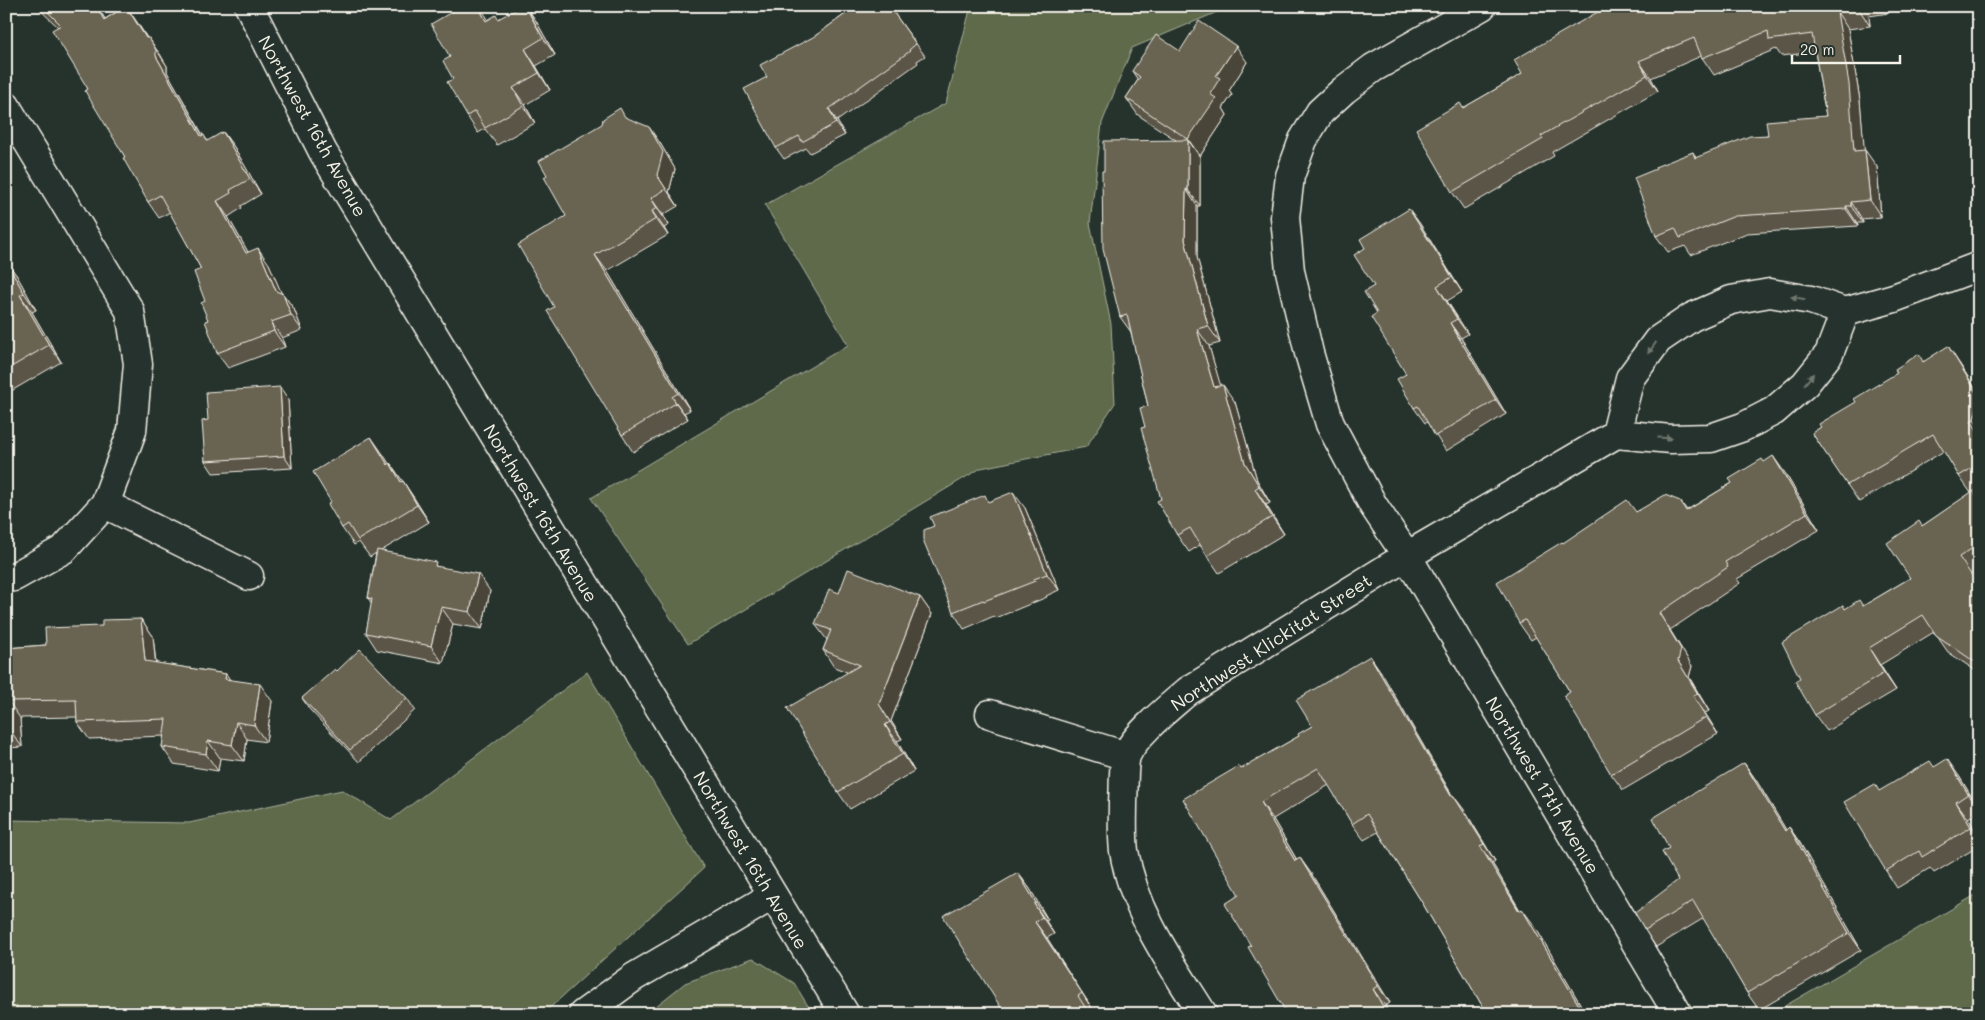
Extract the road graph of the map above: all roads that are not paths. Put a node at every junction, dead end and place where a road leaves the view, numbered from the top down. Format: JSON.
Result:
{"nodes":[{"id":1,"x":249,"y":6,"type":"edge"},
{"id":2,"x":1482,"y":6,"type":"edge"},
{"id":3,"x":6,"y":106,"type":"edge"},
{"id":4,"x":1979,"y":266,"type":"edge"},
{"id":5,"x":1845,"y":312,"type":"junction"},
{"id":6,"x":1616,"y":434,"type":"junction"},
{"id":7,"x":105,"y":504,"type":"junction"},
{"id":8,"x":1407,"y":556,"type":"junction"},
{"id":9,"x":249,"y":576,"type":"dead end"},
{"id":10,"x":6,"y":578,"type":"edge"},
{"id":11,"x":990,"y":714,"type":"dead end"},
{"id":12,"x":1126,"y":756,"type":"junction"},
{"id":13,"x":772,"y":896,"type":"junction"},
{"id":14,"x":583,"y":1014,"type":"edge"},
{"id":15,"x":845,"y":1014,"type":"edge"},
{"id":16,"x":1203,"y":1014,"type":"edge"},
{"id":17,"x":1678,"y":1014,"type":"edge"}],
"edges":[{"from":1,"to":13,"type":"street","name":"Northwest 16th Avenue"},
{"from":2,"to":8,"type":"street","name":"Northwest 17th Avenue"},
{"from":3,"to":7,"type":"street"},
{"from":4,"to":5,"type":"street"},
{"from":6,"to":5,"type":"street","one_way":true},
{"from":5,"to":6,"type":"street","one_way":true},
{"from":6,"to":8,"type":"street","name":"Northwest Klickitat Street"},
{"from":7,"to":9,"type":"street"},
{"from":7,"to":10,"type":"street"},
{"from":8,"to":12,"type":"street","name":"Northwest Klickitat Street"},
{"from":8,"to":17,"type":"street","name":"Northwest 17th Avenue"},
{"from":11,"to":12,"type":"street"},
{"from":12,"to":16,"type":"street"},
{"from":13,"to":14,"type":"street"},
{"from":13,"to":15,"type":"street","name":"Northwest 16th Avenue"}]}
